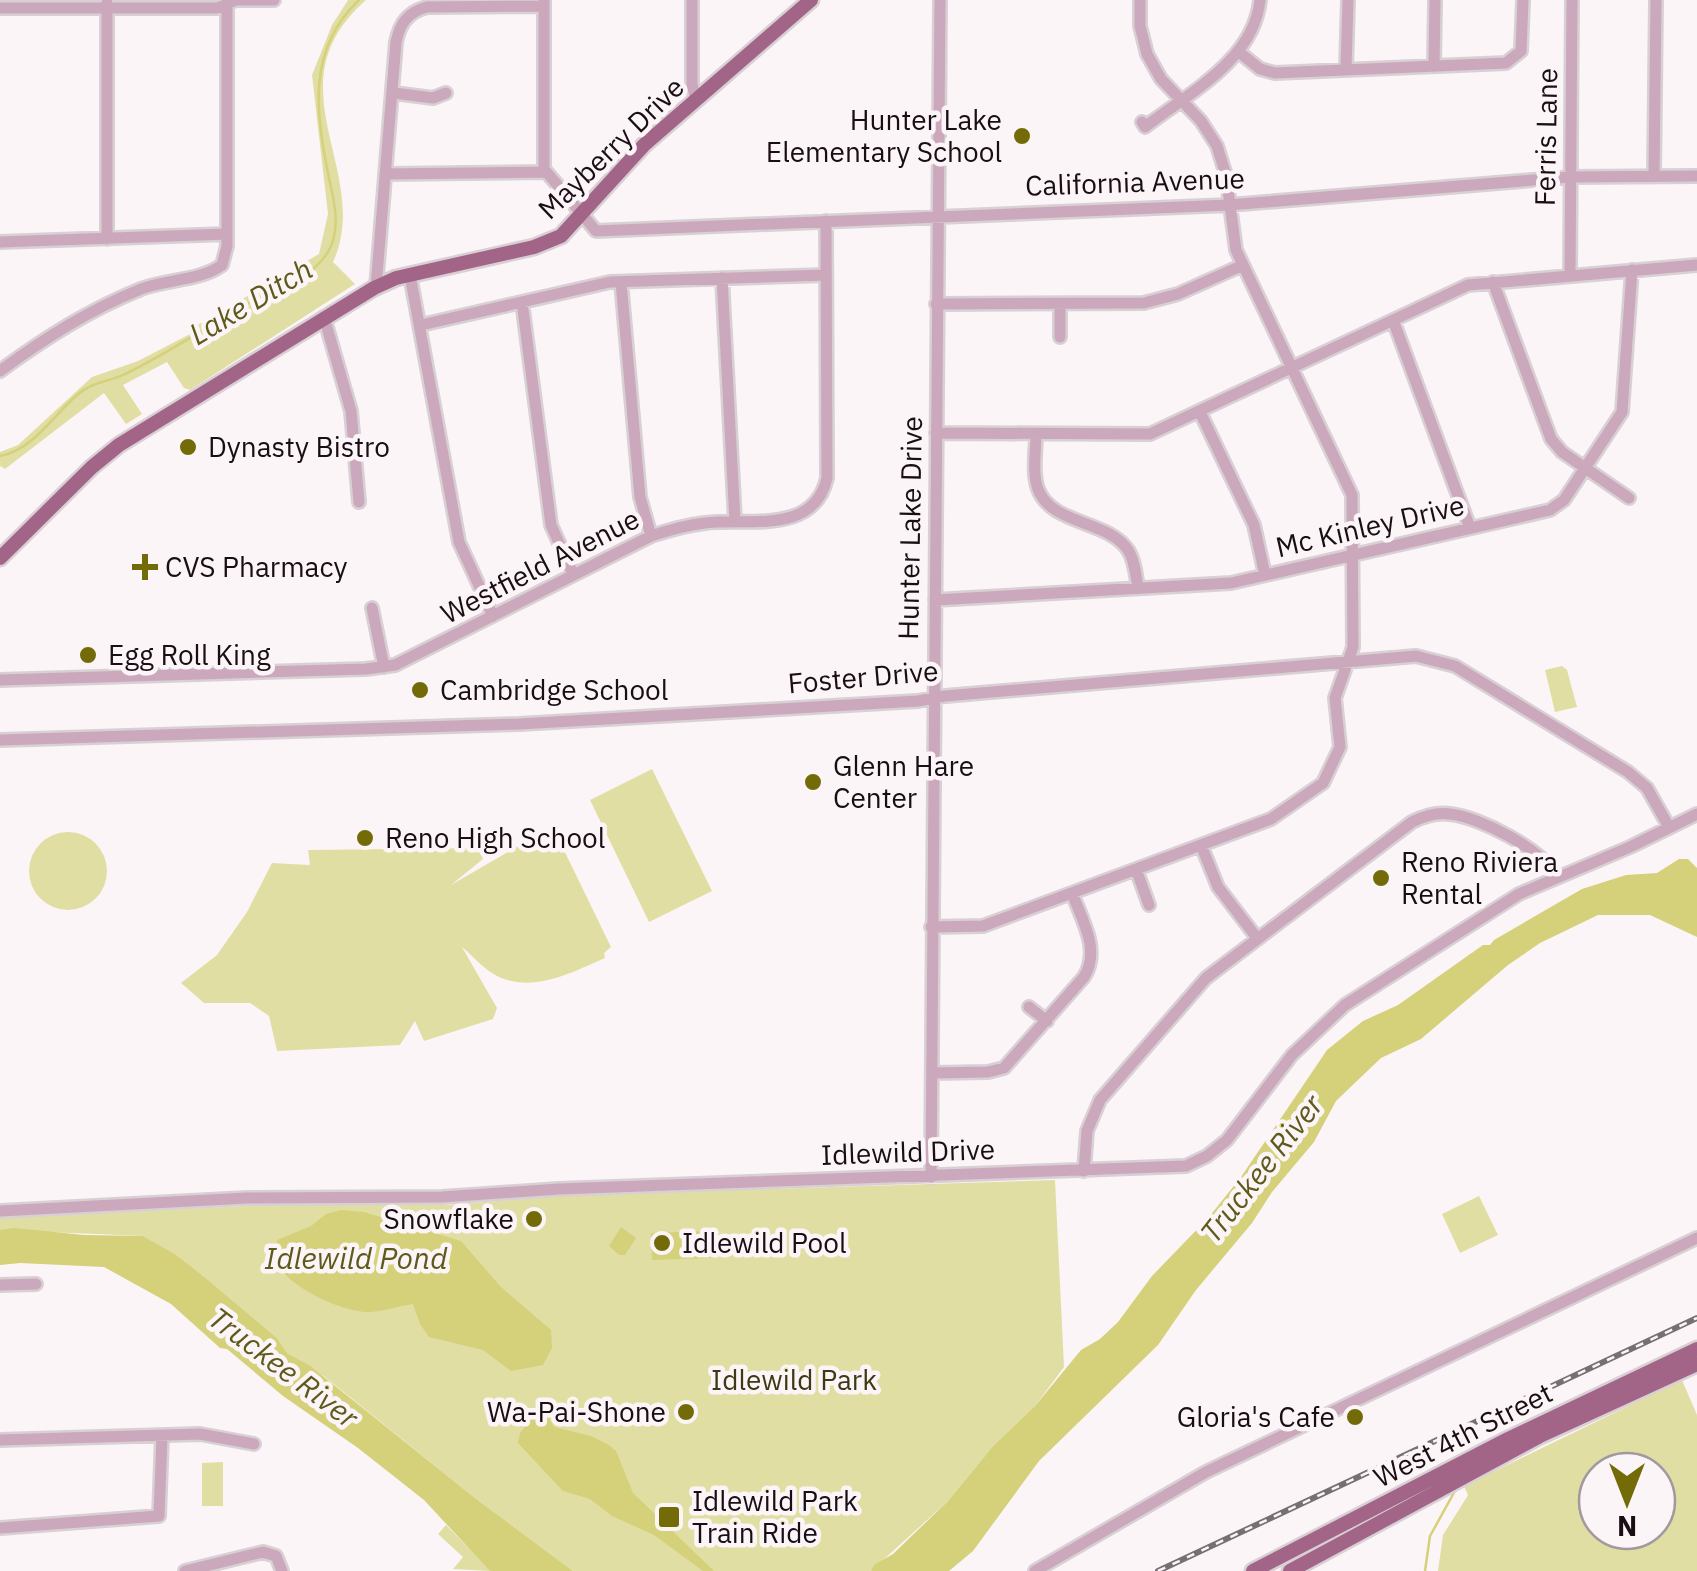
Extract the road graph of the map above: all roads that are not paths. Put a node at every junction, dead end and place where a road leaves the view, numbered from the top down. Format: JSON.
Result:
{"nodes":[{"id":1,"x":274,"y":0,"type":"edge"},
{"id":2,"x":692,"y":0,"type":"edge"},
{"id":3,"x":811,"y":0,"type":"edge"},
{"id":4,"x":940,"y":0,"type":"edge"},
{"id":5,"x":1140,"y":0,"type":"edge"},
{"id":6,"x":1260,"y":0,"type":"edge"},
{"id":7,"x":1348,"y":0,"type":"edge"},
{"id":8,"x":1435,"y":0,"type":"edge"},
{"id":9,"x":1523,"y":0,"type":"edge"},
{"id":10,"x":1572,"y":0,"type":"edge"},
{"id":11,"x":1656,"y":0,"type":"edge"},
{"id":12,"x":227,"y":2,"type":"edge"},
{"id":13,"x":544,"y":3,"type":"edge"},
{"id":14,"x":107,"y":4,"type":"edge"},
{"id":15,"x":0,"y":8,"type":"edge"},
{"id":16,"x":1239,"y":52,"type":"junction"},
{"id":17,"x":1434,"y":66,"type":"junction"},
{"id":18,"x":1346,"y":69,"type":"junction"},
{"id":19,"x":446,"y":92,"type":"dead end"},
{"id":20,"x":394,"y":93,"type":"junction"},
{"id":21,"x":1180,"y":99,"type":"junction"},
{"id":22,"x":696,"y":100,"type":"junction"},
{"id":23,"x":1142,"y":122,"type":"dead end"},
{"id":24,"x":545,"y":172,"type":"junction"},
{"id":25,"x":384,"y":174,"type":"junction"},
{"id":26,"x":1654,"y":176,"type":"junction"},
{"id":27,"x":1697,"y":176,"type":"edge"},
{"id":28,"x":1570,"y":177,"type":"junction"},
{"id":29,"x":1230,"y":204,"type":"junction"},
{"id":30,"x":583,"y":215,"type":"junction"},
{"id":31,"x":937,"y":215,"type":"junction"},
{"id":32,"x":826,"y":221,"type":"junction"},
{"id":33,"x":227,"y":234,"type":"junction"},
{"id":34,"x":107,"y":239,"type":"junction"},
{"id":35,"x":0,"y":242,"type":"edge"},
{"id":36,"x":1242,"y":265,"type":"junction"},
{"id":37,"x":1697,"y":265,"type":"edge"},
{"id":38,"x":1632,"y":270,"type":"junction"},
{"id":39,"x":410,"y":275,"type":"junction"},
{"id":40,"x":826,"y":275,"type":"junction"},
{"id":41,"x":1570,"y":275,"type":"junction"},
{"id":42,"x":722,"y":278,"type":"junction"},
{"id":43,"x":621,"y":282,"type":"junction"},
{"id":44,"x":1493,"y":282,"type":"junction"},
{"id":45,"x":376,"y":287,"type":"junction"},
{"id":46,"x":522,"y":302,"type":"junction"},
{"id":47,"x":936,"y":304,"type":"junction"},
{"id":48,"x":1060,"y":305,"type":"junction"},
{"id":49,"x":324,"y":318,"type":"junction"},
{"id":50,"x":1393,"y":320,"type":"junction"},
{"id":51,"x":421,"y":325,"type":"junction"},
{"id":52,"x":1060,"y":337,"type":"dead end"},
{"id":53,"x":1292,"y":368,"type":"junction"},
{"id":54,"x":0,"y":370,"type":"edge"},
{"id":55,"x":1200,"y":412,"type":"junction"},
{"id":56,"x":936,"y":434,"type":"junction"},
{"id":57,"x":1036,"y":434,"type":"junction"},
{"id":58,"x":1586,"y":468,"type":"junction"},
{"id":59,"x":1630,"y":498,"type":"dead end"},
{"id":60,"x":359,"y":502,"type":"dead end"},
{"id":61,"x":735,"y":521,"type":"junction"},
{"id":62,"x":1470,"y":528,"type":"junction"},
{"id":63,"x":651,"y":536,"type":"junction"},
{"id":64,"x":1354,"y":555,"type":"junction"},
{"id":65,"x":0,"y":558,"type":"edge"},
{"id":66,"x":573,"y":574,"type":"junction"},
{"id":67,"x":1266,"y":575,"type":"junction"},
{"id":68,"x":1138,"y":588,"type":"junction"},
{"id":69,"x":935,"y":600,"type":"junction"},
{"id":70,"x":372,"y":608,"type":"dead end"},
{"id":71,"x":493,"y":616,"type":"junction"},
{"id":72,"x":1350,"y":661,"type":"junction"},
{"id":73,"x":384,"y":667,"type":"junction"},
{"id":74,"x":0,"y":680,"type":"edge"},
{"id":75,"x":932,"y":699,"type":"junction"},
{"id":76,"x":0,"y":740,"type":"edge"},
{"id":77,"x":1697,"y":814,"type":"edge"},
{"id":78,"x":1669,"y":827,"type":"junction"},
{"id":79,"x":1200,"y":845,"type":"junction"},
{"id":80,"x":1136,"y":870,"type":"junction"},
{"id":81,"x":1556,"y":876,"type":"junction"},
{"id":82,"x":1072,"y":893,"type":"junction"},
{"id":83,"x":1149,"y":905,"type":"dead end"},
{"id":84,"x":932,"y":928,"type":"junction"},
{"id":85,"x":1256,"y":938,"type":"junction"},
{"id":86,"x":1029,"y":1006,"type":"dead end"},
{"id":87,"x":1047,"y":1021,"type":"junction"},
{"id":88,"x":932,"y":1072,"type":"junction"},
{"id":89,"x":1084,"y":1171,"type":"junction"},
{"id":90,"x":931,"y":1176,"type":"junction"},
{"id":91,"x":0,"y":1210,"type":"edge"},
{"id":92,"x":1697,"y":1238,"type":"edge"},
{"id":93,"x":36,"y":1284,"type":"dead end"},
{"id":94,"x":0,"y":1285,"type":"edge"},
{"id":95,"x":1697,"y":1349,"type":"edge"},
{"id":96,"x":1697,"y":1364,"type":"edge"},
{"id":97,"x":162,"y":1436,"type":"junction"},
{"id":98,"x":0,"y":1440,"type":"edge"},
{"id":99,"x":254,"y":1444,"type":"dead end"},
{"id":100,"x":0,"y":1528,"type":"edge"},
{"id":101,"x":185,"y":1571,"type":"edge"},
{"id":102,"x":282,"y":1571,"type":"edge"},
{"id":103,"x":1035,"y":1571,"type":"edge"},
{"id":104,"x":1253,"y":1571,"type":"edge"},
{"id":105,"x":1290,"y":1571,"type":"edge"}],
"edges":[{"from":1,"to":12,"type":"street"},
{"from":2,"to":22,"type":"street"},
{"from":3,"to":22,"type":"main road","name":"Mayberry Drive"},
{"from":4,"to":31,"type":"street","name":"Hunter Lake Drive"},
{"from":5,"to":21,"type":"street"},
{"from":6,"to":16,"type":"street"},
{"from":7,"to":18,"type":"street"},
{"from":8,"to":17,"type":"street"},
{"from":9,"to":17,"type":"street"},
{"from":10,"to":28,"type":"street","name":"Ferris Lane"},
{"from":11,"to":26,"type":"street"},
{"from":12,"to":14,"type":"street"},
{"from":12,"to":33,"type":"street"},
{"from":13,"to":20,"type":"street"},
{"from":13,"to":24,"type":"street"},
{"from":14,"to":15,"type":"street"},
{"from":14,"to":34,"type":"street"},
{"from":16,"to":18,"type":"street"},
{"from":16,"to":21,"type":"street"},
{"from":17,"to":18,"type":"street"},
{"from":19,"to":20,"type":"street"},
{"from":20,"to":25,"type":"street"},
{"from":21,"to":23,"type":"street"},
{"from":21,"to":29,"type":"street"},
{"from":22,"to":30,"type":"main road","name":"Mayberry Drive"},
{"from":24,"to":25,"type":"street"},
{"from":24,"to":30,"type":"street"},
{"from":25,"to":45,"type":"street"},
{"from":26,"to":27,"type":"street","name":"California Avenue"},
{"from":26,"to":28,"type":"street","name":"California Avenue"},
{"from":28,"to":29,"type":"street","name":"California Avenue"},
{"from":28,"to":41,"type":"street","name":"Ferris Lane"},
{"from":29,"to":31,"type":"street","name":"California Avenue"},
{"from":29,"to":36,"type":"street"},
{"from":30,"to":32,"type":"street","name":"California Avenue"},
{"from":30,"to":39,"type":"main road","name":"Mayberry Drive"},
{"from":31,"to":32,"type":"street","name":"California Avenue"},
{"from":31,"to":47,"type":"street","name":"Hunter Lake Drive"},
{"from":32,"to":40,"type":"street","name":"Westfield Avenue"},
{"from":33,"to":34,"type":"street"},
{"from":33,"to":54,"type":"street"},
{"from":34,"to":35,"type":"street"},
{"from":36,"to":48,"type":"street"},
{"from":36,"to":53,"type":"street"},
{"from":37,"to":38,"type":"street"},
{"from":38,"to":41,"type":"street"},
{"from":38,"to":58,"type":"street","name":"Mc Kinley Drive"},
{"from":39,"to":45,"type":"main road"},
{"from":39,"to":51,"type":"street"},
{"from":40,"to":42,"type":"street"},
{"from":40,"to":61,"type":"street","name":"Westfield Avenue"},
{"from":41,"to":44,"type":"street"},
{"from":42,"to":43,"type":"street"},
{"from":42,"to":61,"type":"street"},
{"from":43,"to":46,"type":"street"},
{"from":43,"to":63,"type":"street"},
{"from":44,"to":50,"type":"street"},
{"from":44,"to":58,"type":"street"},
{"from":45,"to":49,"type":"main road"},
{"from":46,"to":51,"type":"street"},
{"from":46,"to":66,"type":"street"},
{"from":47,"to":48,"type":"street"},
{"from":47,"to":56,"type":"street","name":"Hunter Lake Drive"},
{"from":48,"to":52,"type":"street"},
{"from":49,"to":60,"type":"street"},
{"from":49,"to":65,"type":"main road"},
{"from":50,"to":53,"type":"street"},
{"from":50,"to":62,"type":"street"},
{"from":51,"to":71,"type":"street"},
{"from":53,"to":55,"type":"street"},
{"from":53,"to":64,"type":"street"},
{"from":55,"to":57,"type":"street"},
{"from":55,"to":67,"type":"street"},
{"from":56,"to":57,"type":"street"},
{"from":56,"to":69,"type":"street","name":"Hunter Lake Drive"},
{"from":57,"to":68,"type":"street"},
{"from":58,"to":59,"type":"street"},
{"from":58,"to":62,"type":"street","name":"Mc Kinley Drive"},
{"from":61,"to":63,"type":"street","name":"Westfield Avenue"},
{"from":62,"to":64,"type":"street","name":"Mc Kinley Drive"},
{"from":63,"to":66,"type":"street","name":"Westfield Avenue"},
{"from":64,"to":67,"type":"street","name":"Mc Kinley Drive"},
{"from":64,"to":72,"type":"street"},
{"from":66,"to":71,"type":"street","name":"Westfield Avenue"},
{"from":67,"to":68,"type":"street","name":"Mc Kinley Drive"},
{"from":68,"to":69,"type":"street","name":"Mc Kinley Drive"},
{"from":69,"to":75,"type":"street","name":"Hunter Lake Drive"},
{"from":70,"to":73,"type":"street"},
{"from":71,"to":73,"type":"street","name":"Westfield Avenue"},
{"from":72,"to":75,"type":"street","name":"Foster Drive"},
{"from":72,"to":78,"type":"street","name":"Foster Drive"},
{"from":72,"to":79,"type":"street"},
{"from":73,"to":74,"type":"street","name":"Westfield Avenue"},
{"from":75,"to":76,"type":"street","name":"Foster Drive"},
{"from":75,"to":84,"type":"street","name":"Hunter Lake Drive"},
{"from":77,"to":78,"type":"street","name":"Idlewild Drive"},
{"from":78,"to":81,"type":"street","name":"Idlewild Drive"},
{"from":79,"to":80,"type":"street"},
{"from":79,"to":85,"type":"street"},
{"from":80,"to":82,"type":"street"},
{"from":80,"to":83,"type":"street"},
{"from":81,"to":85,"type":"street"},
{"from":81,"to":89,"type":"street","name":"Idlewild Drive"},
{"from":82,"to":84,"type":"street"},
{"from":82,"to":87,"type":"street"},
{"from":84,"to":88,"type":"street","name":"Hunter Lake Drive"},
{"from":85,"to":89,"type":"street"},
{"from":86,"to":87,"type":"street"},
{"from":87,"to":88,"type":"street"},
{"from":88,"to":90,"type":"street","name":"Hunter Lake Drive"},
{"from":89,"to":90,"type":"street","name":"Idlewild Drive"},
{"from":90,"to":91,"type":"street","name":"Idlewild Drive"},
{"from":92,"to":103,"type":"street"},
{"from":93,"to":94,"type":"street"},
{"from":95,"to":104,"type":"main road","name":"West 4th Street"},
{"from":96,"to":105,"type":"main road","name":"West 4th Street"},
{"from":97,"to":98,"type":"street"},
{"from":97,"to":99,"type":"street"},
{"from":97,"to":100,"type":"street"},
{"from":101,"to":102,"type":"street"}]}
